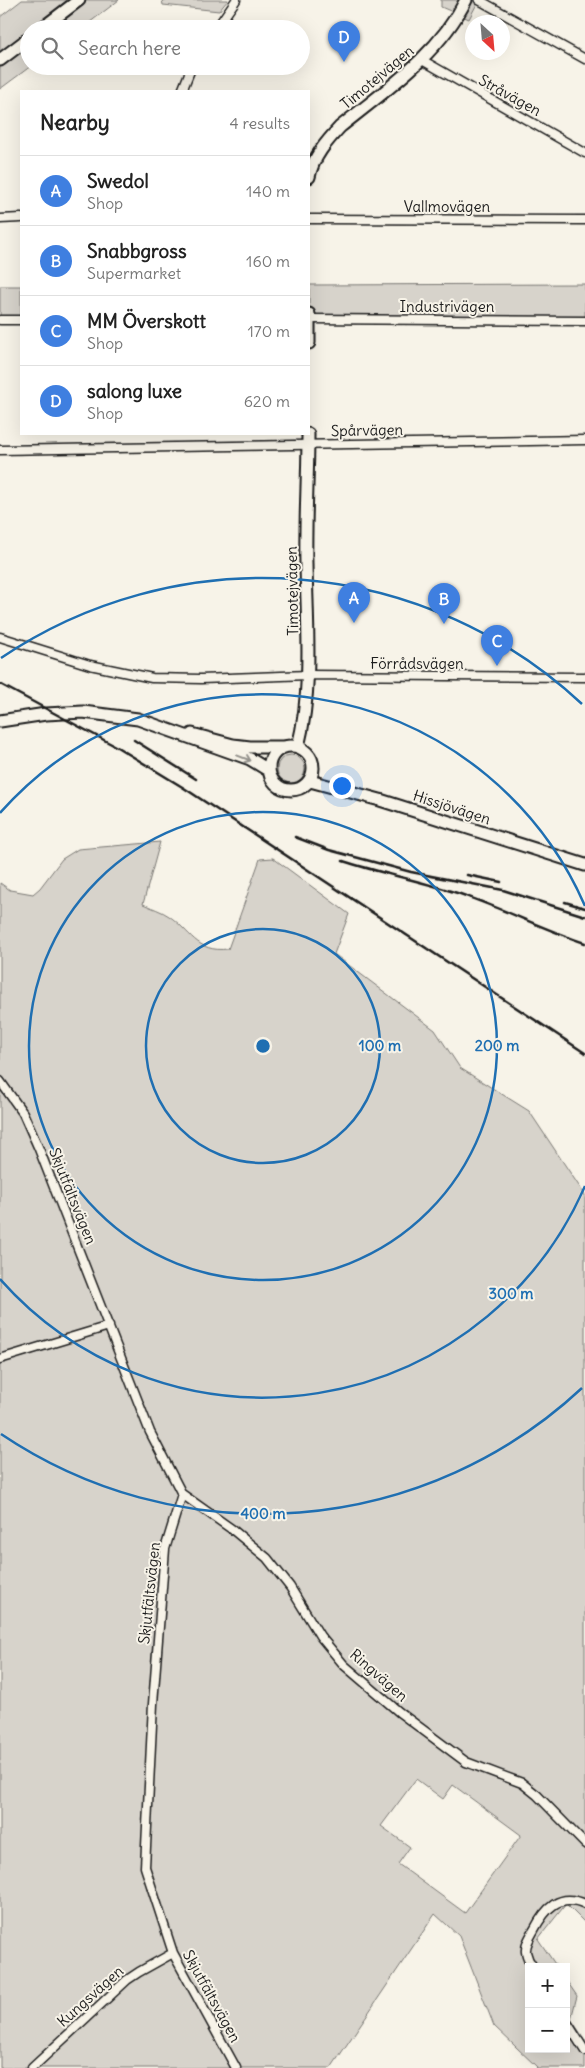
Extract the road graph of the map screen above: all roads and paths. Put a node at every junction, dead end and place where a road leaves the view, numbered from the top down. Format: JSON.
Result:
{"nodes":[{"id":1,"x":79,"y":0,"type":"edge"},
{"id":2,"x":466,"y":0,"type":"edge"},
{"id":3,"x":479,"y":0,"type":"edge"},
{"id":4,"x":233,"y":2,"type":"edge"},
{"id":5,"x":53,"y":20,"type":"edge"},
{"id":6,"x":222,"y":20,"type":"edge"},
{"id":7,"x":20,"y":45,"type":"edge"},
{"id":8,"x":585,"y":59,"type":"edge"},
{"id":9,"x":0,"y":60,"type":"edge"},
{"id":10,"x":422,"y":60,"type":"junction"},
{"id":11,"x":188,"y":75,"type":"edge"},
{"id":12,"x":182,"y":90,"type":"edge"},
{"id":13,"x":585,"y":153,"type":"edge"},
{"id":14,"x":310,"y":175,"type":"edge"},
{"id":15,"x":20,"y":218,"type":"edge"},
{"id":16,"x":0,"y":219,"type":"edge"},
{"id":17,"x":310,"y":219,"type":"edge"},
{"id":18,"x":585,"y":220,"type":"edge"},
{"id":19,"x":310,"y":319,"type":"edge"},
{"id":20,"x":0,"y":320,"type":"edge"},
{"id":21,"x":20,"y":320,"type":"edge"},
{"id":22,"x":585,"y":321,"type":"edge"},
{"id":23,"x":308,"y":439,"type":"edge"},
{"id":24,"x":585,"y":440,"type":"edge"},
{"id":25,"x":0,"y":450,"type":"edge"},
{"id":26,"x":0,"y":636,"type":"edge"},
{"id":27,"x":308,"y":675,"type":"junction"},
{"id":28,"x":585,"y":678,"type":"edge"},
{"id":29,"x":0,"y":721,"type":"edge"},
{"id":30,"x":166,"y":728,"type":"junction"},
{"id":31,"x":283,"y":747,"type":"junction"},
{"id":32,"x":298,"y":747,"type":"junction"},
{"id":33,"x":268,"y":770,"type":"junction"},
{"id":34,"x":310,"y":780,"type":"junction"},
{"id":35,"x":585,"y":865,"type":"edge"},
{"id":36,"x":0,"y":1081,"type":"edge"},
{"id":37,"x":109,"y":1326,"type":"junction"},
{"id":38,"x":0,"y":1359,"type":"edge"},
{"id":39,"x":182,"y":1494,"type":"junction"},
{"id":40,"x":585,"y":1844,"type":"edge"},
{"id":41,"x":585,"y":1904,"type":"edge"},
{"id":42,"x":173,"y":1954,"type":"junction"},
{"id":43,"x":531,"y":1963,"type":"edge"},
{"id":44,"x":570,"y":2027,"type":"edge"},
{"id":45,"x":585,"y":2051,"type":"edge"},
{"id":46,"x":32,"y":2068,"type":"edge"},
{"id":47,"x":236,"y":2068,"type":"edge"}],
"edges":[{"from":1,"to":5,"type":"main road"},
{"from":2,"to":10,"type":"main road","name":"Timotejvägen"},
{"from":3,"to":8,"type":"street"},
{"from":4,"to":6,"type":"street"},
{"from":7,"to":9,"type":"main road"},
{"from":10,"to":13,"type":"street","name":"Stråvägen"},
{"from":10,"to":14,"type":"main road","name":"Timotejvägen"},
{"from":11,"to":12,"type":"street"},
{"from":15,"to":16,"type":"street"},
{"from":17,"to":18,"type":"street","name":"Vallmovägen"},
{"from":19,"to":22,"type":"street","name":"Industrivägen"},
{"from":20,"to":21,"type":"street"},
{"from":23,"to":24,"type":"street","name":"Spårvägen"},
{"from":23,"to":25,"type":"street","name":"Spårvägen"},
{"from":23,"to":27,"type":"main road","name":"Timotejvägen"},
{"from":26,"to":27,"type":"street"},
{"from":27,"to":28,"type":"street","name":"Förrådsvägen"},
{"from":27,"to":32,"type":"main road","name":"Timotejvägen"},
{"from":29,"to":30,"type":"main road"},
{"from":30,"to":31,"type":"main road"},
{"from":30,"to":33,"type":"main road","one_way":true},
{"from":31,"to":32,"type":"main road"},
{"from":31,"to":33,"type":"main road"},
{"from":32,"to":34,"type":"main road"},
{"from":33,"to":34,"type":"main road"},
{"from":34,"to":35,"type":"main road","name":"Hissjövägen"},
{"from":36,"to":37,"type":"street","name":"Skjutfältsvägen"},
{"from":37,"to":38,"type":"street"},
{"from":37,"to":39,"type":"street","name":"Skjutfältsvägen"},
{"from":39,"to":40,"type":"street","name":"Ringvägen"},
{"from":39,"to":42,"type":"street","name":"Skjutfältsvägen"},
{"from":41,"to":43,"type":"street"},
{"from":42,"to":46,"type":"street","name":"Kungsvägen"},
{"from":42,"to":47,"type":"street","name":"Skjutfältsvägen"},
{"from":44,"to":45,"type":"street"}]}
